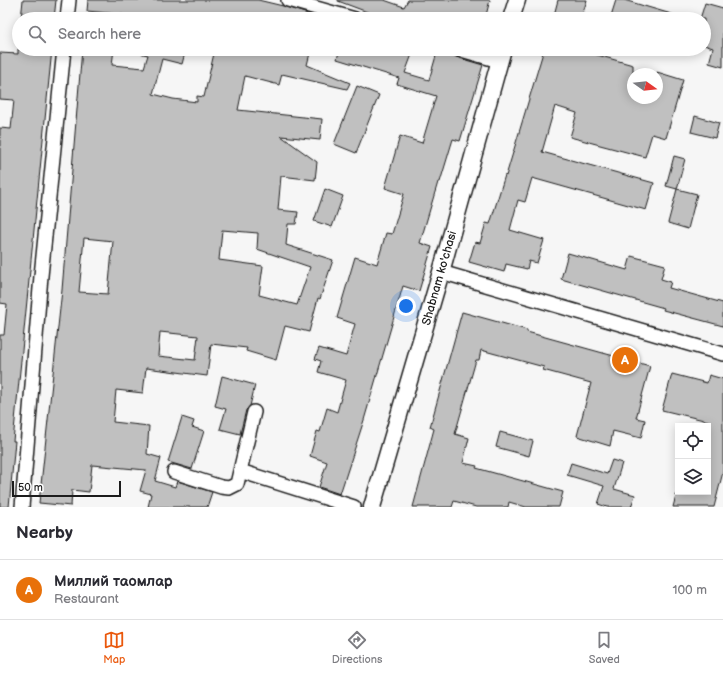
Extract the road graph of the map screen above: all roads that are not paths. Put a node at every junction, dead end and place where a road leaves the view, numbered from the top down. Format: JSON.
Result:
{"nodes":[{"id":1,"x":69,"y":0,"type":"edge"},
{"id":2,"x":288,"y":0,"type":"edge"},
{"id":3,"x":517,"y":0,"type":"edge"},
{"id":4,"x":68,"y":12,"type":"edge"},
{"id":5,"x":330,"y":12,"type":"edge"},
{"id":6,"x":513,"y":12,"type":"edge"},
{"id":7,"x":63,"y":56,"type":"edge"},
{"id":8,"x":501,"y":56,"type":"edge"},
{"id":9,"x":441,"y":272,"type":"junction"},
{"id":10,"x":723,"y":354,"type":"edge"},
{"id":11,"x":254,"y":412,"type":"dead end"},
{"id":12,"x":240,"y":471,"type":"junction"},
{"id":13,"x":174,"y":472,"type":"dead end"},
{"id":14,"x":22,"y":507,"type":"edge"},
{"id":15,"x":354,"y":507,"type":"edge"},
{"id":16,"x":372,"y":507,"type":"edge"}],
"edges":[{"from":1,"to":4,"type":"street"},
{"from":2,"to":5,"type":"street"},
{"from":3,"to":6,"type":"street"},
{"from":7,"to":14,"type":"street"},
{"from":8,"to":9,"type":"street","name":"Shabnam ko'chasi"},
{"from":9,"to":10,"type":"street"},
{"from":9,"to":16,"type":"street","name":"Shabnam ko'chasi"},
{"from":11,"to":12,"type":"street"},
{"from":12,"to":13,"type":"street"},
{"from":12,"to":15,"type":"street"}]}
